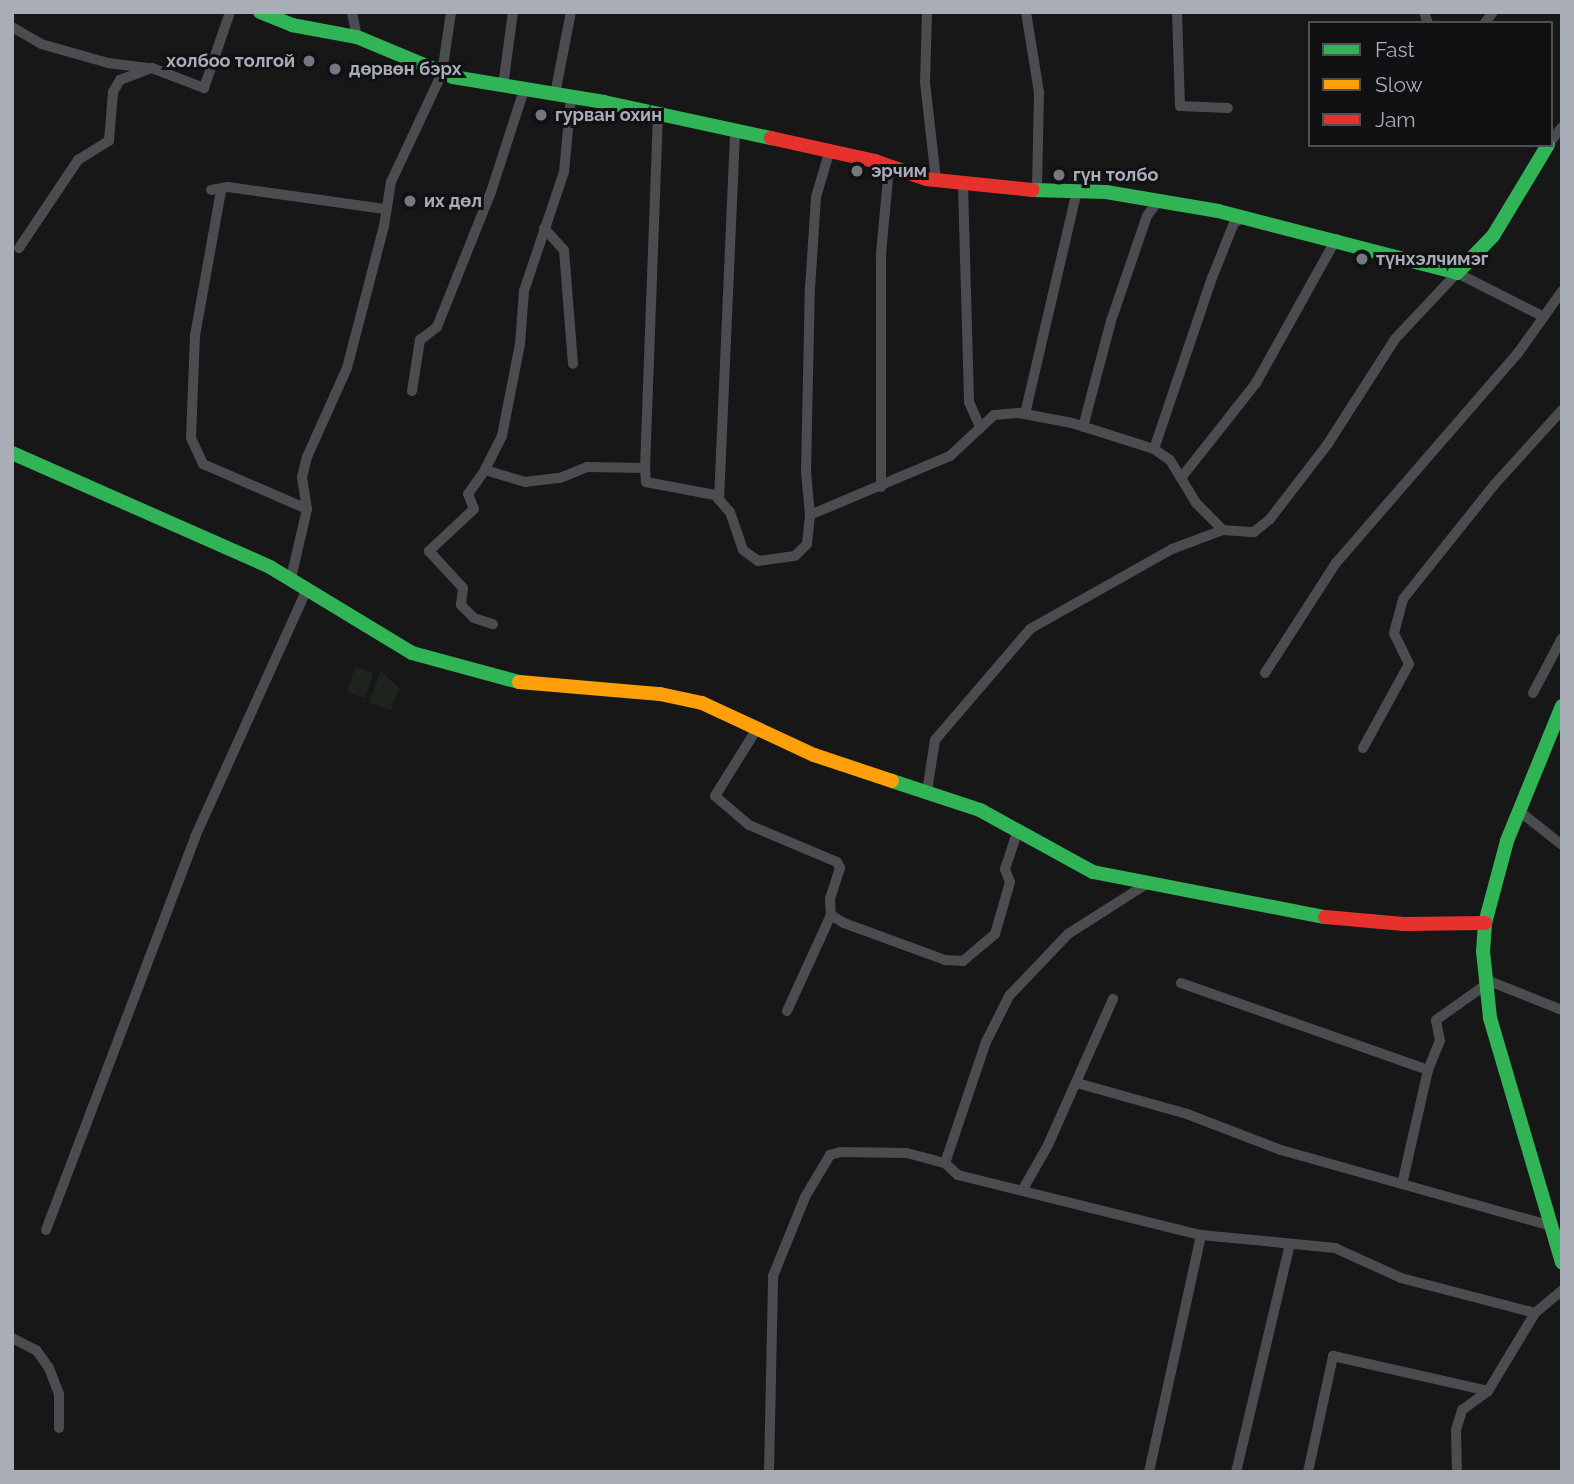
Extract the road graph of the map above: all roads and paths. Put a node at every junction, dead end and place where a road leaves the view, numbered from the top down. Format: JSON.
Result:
{"nodes":[{"id":1,"x":230,"y":12,"type":"edge"},
{"id":2,"x":260,"y":12,"type":"edge"},
{"id":3,"x":352,"y":12,"type":"edge"},
{"id":4,"x":451,"y":12,"type":"edge"},
{"id":5,"x":513,"y":12,"type":"edge"},
{"id":6,"x":572,"y":12,"type":"edge"},
{"id":7,"x":927,"y":12,"type":"edge"},
{"id":8,"x":1026,"y":12,"type":"edge"},
{"id":9,"x":1177,"y":12,"type":"edge"},
{"id":10,"x":280,"y":16,"type":"edge"},
{"id":11,"x":12,"y":27,"type":"edge"},
{"id":12,"x":357,"y":37,"type":"junction"},
{"id":13,"x":152,"y":68,"type":"junction"},
{"id":14,"x":442,"y":73,"type":"junction"},
{"id":15,"x":503,"y":86,"type":"junction"},
{"id":16,"x":524,"y":90,"type":"junction"},
{"id":17,"x":555,"y":94,"type":"junction"},
{"id":18,"x":571,"y":97,"type":"junction"},
{"id":19,"x":1228,"y":107,"type":"dead end"},
{"id":20,"x":658,"y":115,"type":"junction"},
{"id":21,"x":735,"y":134,"type":"junction"},
{"id":22,"x":1548,"y":147,"type":"edge"},
{"id":23,"x":829,"y":152,"type":"junction"},
{"id":24,"x":889,"y":167,"type":"junction"},
{"id":25,"x":936,"y":180,"type":"junction"},
{"id":26,"x":963,"y":185,"type":"junction"},
{"id":27,"x":1037,"y":190,"type":"junction"},
{"id":28,"x":1077,"y":191,"type":"junction"},
{"id":29,"x":1158,"y":201,"type":"junction"},
{"id":30,"x":384,"y":209,"type":"junction"},
{"id":31,"x":1244,"y":217,"type":"junction"},
{"id":32,"x":544,"y":228,"type":"junction"},
{"id":33,"x":1336,"y":239,"type":"junction"},
{"id":34,"x":19,"y":248,"type":"dead end"},
{"id":35,"x":1457,"y":273,"type":"junction"},
{"id":36,"x":1562,"y":291,"type":"edge"},
{"id":37,"x":1542,"y":316,"type":"junction"},
{"id":38,"x":573,"y":363,"type":"dead end"},
{"id":39,"x":412,"y":391,"type":"dead end"},
{"id":40,"x":1562,"y":410,"type":"edge"},
{"id":41,"x":1026,"y":414,"type":"junction"},
{"id":42,"x":1083,"y":427,"type":"junction"},
{"id":43,"x":980,"y":428,"type":"junction"},
{"id":44,"x":1154,"y":449,"type":"junction"},
{"id":45,"x":12,"y":453,"type":"edge"},
{"id":46,"x":645,"y":468,"type":"junction"},
{"id":47,"x":485,"y":470,"type":"junction"},
{"id":48,"x":1181,"y":478,"type":"junction"},
{"id":49,"x":881,"y":487,"type":"junction"},
{"id":50,"x":719,"y":500,"type":"junction"},
{"id":51,"x":307,"y":509,"type":"junction"},
{"id":52,"x":810,"y":515,"type":"junction"},
{"id":53,"x":1223,"y":530,"type":"junction"},
{"id":54,"x":291,"y":578,"type":"junction"},
{"id":55,"x":307,"y":587,"type":"junction"},
{"id":56,"x":492,"y":624,"type":"dead end"},
{"id":57,"x":1562,"y":638,"type":"edge"},
{"id":58,"x":1265,"y":673,"type":"dead end"},
{"id":59,"x":1533,"y":693,"type":"dead end"},
{"id":60,"x":1562,"y":706,"type":"edge"},
{"id":61,"x":758,"y":727,"type":"junction"},
{"id":62,"x":1363,"y":748,"type":"dead end"},
{"id":63,"x":927,"y":791,"type":"junction"},
{"id":64,"x":1519,"y":811,"type":"junction"},
{"id":65,"x":1018,"y":830,"type":"junction"},
{"id":66,"x":1562,"y":845,"type":"edge"},
{"id":67,"x":1145,"y":885,"type":"junction"},
{"id":68,"x":831,"y":915,"type":"junction"},
{"id":69,"x":1485,"y":923,"type":"junction"},
{"id":70,"x":1181,"y":983,"type":"dead end"},
{"id":71,"x":1484,"y":983,"type":"junction"},
{"id":72,"x":1113,"y":999,"type":"dead end"},
{"id":73,"x":1562,"y":1010,"type":"edge"},
{"id":74,"x":787,"y":1011,"type":"dead end"},
{"id":75,"x":1428,"y":1070,"type":"junction"},
{"id":76,"x":1077,"y":1083,"type":"junction"},
{"id":77,"x":945,"y":1163,"type":"junction"},
{"id":78,"x":1402,"y":1184,"type":"junction"},
{"id":79,"x":1022,"y":1191,"type":"junction"},
{"id":80,"x":1551,"y":1226,"type":"junction"},
{"id":81,"x":46,"y":1230,"type":"dead end"},
{"id":82,"x":1201,"y":1235,"type":"junction"},
{"id":83,"x":1290,"y":1244,"type":"junction"},
{"id":84,"x":1562,"y":1263,"type":"edge"},
{"id":85,"x":1562,"y":1290,"type":"edge"},
{"id":86,"x":1535,"y":1313,"type":"junction"},
{"id":87,"x":12,"y":1338,"type":"edge"},
{"id":88,"x":1488,"y":1391,"type":"junction"},
{"id":89,"x":60,"y":1428,"type":"dead end"},
{"id":90,"x":769,"y":1472,"type":"edge"},
{"id":91,"x":1149,"y":1472,"type":"edge"},
{"id":92,"x":1236,"y":1472,"type":"edge"},
{"id":93,"x":1308,"y":1472,"type":"edge"},
{"id":94,"x":1457,"y":1472,"type":"edge"}],
"edges":[{"from":1,"to":13,"type":"street"},
{"from":2,"to":10,"type":"street"},
{"from":3,"to":12,"type":"street"},
{"from":4,"to":14,"type":"street"},
{"from":5,"to":15,"type":"street"},
{"from":6,"to":17,"type":"street"},
{"from":7,"to":25,"type":"street"},
{"from":8,"to":27,"type":"street"},
{"from":9,"to":19,"type":"street"},
{"from":10,"to":12,"type":"street"},
{"from":11,"to":13,"type":"street"},
{"from":12,"to":14,"type":"street"},
{"from":13,"to":34,"type":"street"},
{"from":14,"to":15,"type":"street"},
{"from":14,"to":30,"type":"street"},
{"from":15,"to":16,"type":"street"},
{"from":16,"to":17,"type":"street"},
{"from":16,"to":39,"type":"street"},
{"from":17,"to":18,"type":"street"},
{"from":18,"to":20,"type":"street"},
{"from":18,"to":32,"type":"street"},
{"from":20,"to":21,"type":"street"},
{"from":20,"to":46,"type":"street"},
{"from":21,"to":23,"type":"street"},
{"from":21,"to":50,"type":"street"},
{"from":22,"to":35,"type":"street"},
{"from":23,"to":24,"type":"street"},
{"from":23,"to":52,"type":"street"},
{"from":24,"to":25,"type":"street"},
{"from":24,"to":49,"type":"street"},
{"from":25,"to":26,"type":"street"},
{"from":26,"to":27,"type":"street"},
{"from":26,"to":43,"type":"street"},
{"from":27,"to":28,"type":"street"},
{"from":28,"to":29,"type":"street"},
{"from":28,"to":41,"type":"street"},
{"from":29,"to":31,"type":"street"},
{"from":29,"to":42,"type":"street"},
{"from":30,"to":51,"type":"street"},
{"from":30,"to":51,"type":"street"},
{"from":31,"to":33,"type":"street"},
{"from":31,"to":44,"type":"street"},
{"from":32,"to":38,"type":"street"},
{"from":32,"to":47,"type":"street"},
{"from":33,"to":35,"type":"street"},
{"from":33,"to":48,"type":"street"},
{"from":35,"to":37,"type":"street"},
{"from":35,"to":53,"type":"street"},
{"from":36,"to":37,"type":"street"},
{"from":37,"to":58,"type":"street"},
{"from":40,"to":62,"type":"street"},
{"from":41,"to":42,"type":"street"},
{"from":41,"to":43,"type":"street"},
{"from":42,"to":44,"type":"street"},
{"from":43,"to":49,"type":"street"},
{"from":44,"to":48,"type":"street"},
{"from":45,"to":54,"type":"street"},
{"from":46,"to":47,"type":"street"},
{"from":46,"to":50,"type":"street"},
{"from":47,"to":56,"type":"street"},
{"from":48,"to":53,"type":"street"},
{"from":49,"to":52,"type":"street"},
{"from":50,"to":52,"type":"street"},
{"from":51,"to":54,"type":"street"},
{"from":53,"to":63,"type":"street"},
{"from":54,"to":55,"type":"street"},
{"from":55,"to":61,"type":"street"},
{"from":55,"to":81,"type":"street"},
{"from":57,"to":59,"type":"street"},
{"from":60,"to":64,"type":"street"},
{"from":61,"to":63,"type":"street"},
{"from":61,"to":68,"type":"street"},
{"from":63,"to":65,"type":"street"},
{"from":64,"to":66,"type":"street"},
{"from":64,"to":69,"type":"street"},
{"from":65,"to":67,"type":"street"},
{"from":65,"to":68,"type":"street"},
{"from":67,"to":69,"type":"street"},
{"from":67,"to":77,"type":"street"},
{"from":68,"to":74,"type":"street"},
{"from":69,"to":71,"type":"street"},
{"from":70,"to":75,"type":"street"},
{"from":71,"to":73,"type":"street"},
{"from":71,"to":75,"type":"street"},
{"from":71,"to":80,"type":"street"},
{"from":72,"to":76,"type":"street"},
{"from":75,"to":78,"type":"street"},
{"from":76,"to":78,"type":"street"},
{"from":76,"to":79,"type":"street"},
{"from":77,"to":79,"type":"street"},
{"from":77,"to":90,"type":"street"},
{"from":78,"to":80,"type":"street"},
{"from":79,"to":82,"type":"street"},
{"from":80,"to":84,"type":"street"},
{"from":82,"to":83,"type":"street"},
{"from":82,"to":91,"type":"street"},
{"from":83,"to":86,"type":"street"},
{"from":83,"to":92,"type":"street"},
{"from":85,"to":86,"type":"street"},
{"from":86,"to":88,"type":"street"},
{"from":87,"to":89,"type":"street"},
{"from":88,"to":93,"type":"street"},
{"from":88,"to":94,"type":"street"}]}
